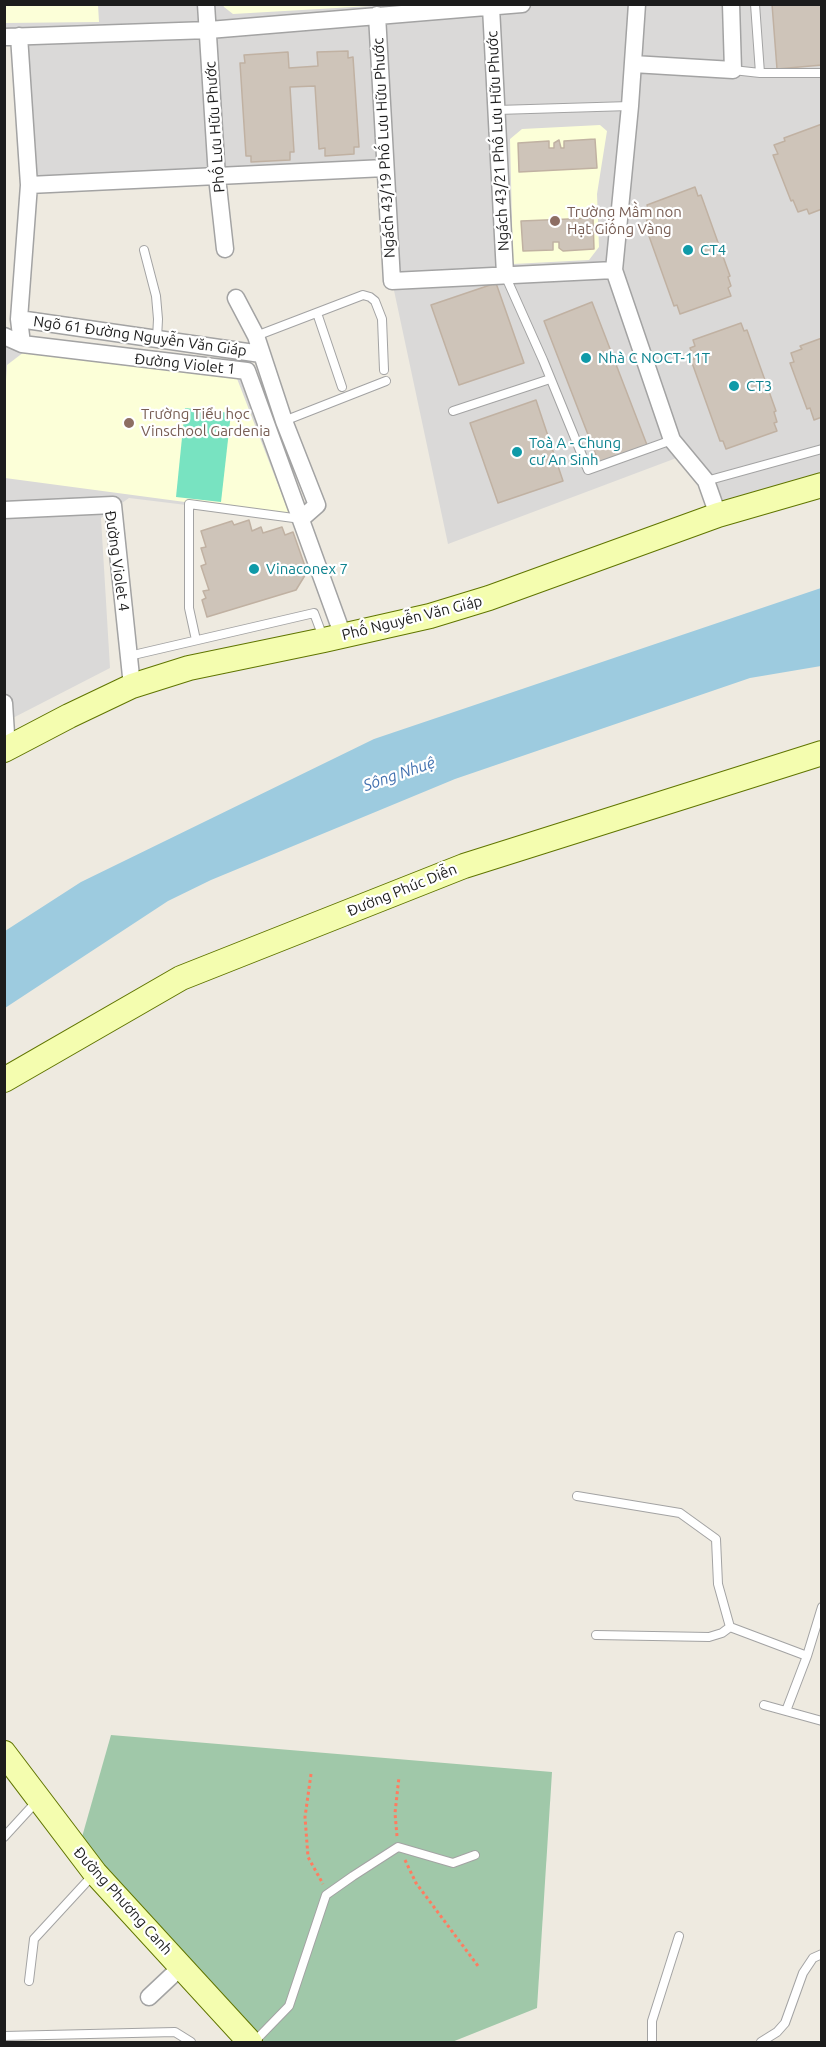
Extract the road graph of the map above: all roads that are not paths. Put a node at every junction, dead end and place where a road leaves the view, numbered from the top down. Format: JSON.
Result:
{"nodes":[{"id":1,"x":207,"y":4,"type":"edge"},
{"id":2,"x":522,"y":4,"type":"edge"},
{"id":3,"x":637,"y":4,"type":"edge"},
{"id":4,"x":731,"y":4,"type":"edge"},
{"id":5,"x":755,"y":4,"type":"edge"},
{"id":6,"x":491,"y":7,"type":"junction"},
{"id":7,"x":377,"y":15,"type":"junction"},
{"id":8,"x":209,"y":30,"type":"junction"},
{"id":9,"x":12,"y":36,"type":"edge"},
{"id":10,"x":633,"y":64,"type":"junction"},
{"id":11,"x":733,"y":70,"type":"junction"},
{"id":12,"x":760,"y":74,"type":"junction"},
{"id":13,"x":822,"y":74,"type":"edge"},
{"id":14,"x":630,"y":106,"type":"junction"},
{"id":15,"x":497,"y":110,"type":"junction"},
{"id":16,"x":385,"y":168,"type":"junction"},
{"id":17,"x":217,"y":177,"type":"junction"},
{"id":18,"x":29,"y":185,"type":"junction"},
{"id":19,"x":225,"y":249,"type":"dead end"},
{"id":20,"x":144,"y":250,"type":"dead end"},
{"id":21,"x":614,"y":270,"type":"junction"},
{"id":22,"x":505,"y":274,"type":"junction"},
{"id":23,"x":236,"y":298,"type":"dead end"},
{"id":24,"x":317,"y":313,"type":"junction"},
{"id":25,"x":19,"y":319,"type":"junction"},
{"id":26,"x":4,"y":336,"type":"edge"},
{"id":27,"x":256,"y":336,"type":"junction"},
{"id":28,"x":157,"y":339,"type":"junction"},
{"id":29,"x":22,"y":344,"type":"junction"},
{"id":30,"x":261,"y":354,"type":"junction"},
{"id":31,"x":384,"y":370,"type":"dead end"},
{"id":32,"x":550,"y":379,"type":"junction"},
{"id":33,"x":386,"y":381,"type":"dead end"},
{"id":34,"x":342,"y":387,"type":"dead end"},
{"id":35,"x":453,"y":411,"type":"dead end"},
{"id":36,"x":285,"y":421,"type":"junction"},
{"id":37,"x":672,"y":440,"type":"junction"},
{"id":38,"x":822,"y":449,"type":"edge"},
{"id":39,"x":706,"y":481,"type":"junction"},
{"id":40,"x":822,"y":485,"type":"edge"},
{"id":41,"x":4,"y":510,"type":"edge"},
{"id":42,"x":718,"y":515,"type":"junction"},
{"id":43,"x":301,"y":519,"type":"junction"},
{"id":44,"x":333,"y":604,"type":"junction"},
{"id":45,"x":314,"y":613,"type":"junction"},
{"id":46,"x":334,"y":638,"type":"junction"},
{"id":47,"x":196,"y":640,"type":"junction"},
{"id":48,"x":129,"y":656,"type":"junction"},
{"id":49,"x":132,"y":686,"type":"junction"},
{"id":50,"x":4,"y":703,"type":"edge"},
{"id":51,"x":6,"y":750,"type":"edge"},
{"id":52,"x":822,"y":753,"type":"edge"},
{"id":53,"x":4,"y":1080,"type":"edge"},
{"id":54,"x":577,"y":1496,"type":"dead end"},
{"id":55,"x":822,"y":1607,"type":"edge"},
{"id":56,"x":730,"y":1627,"type":"junction"},
{"id":57,"x":596,"y":1635,"type":"dead end"},
{"id":58,"x":807,"y":1656,"type":"junction"},
{"id":59,"x":764,"y":1705,"type":"dead end"},
{"id":60,"x":786,"y":1711,"type":"junction"},
{"id":61,"x":822,"y":1721,"type":"edge"},
{"id":62,"x":4,"y":1753,"type":"edge"},
{"id":63,"x":39,"y":1799,"type":"junction"},
{"id":64,"x":4,"y":1837,"type":"edge"},
{"id":65,"x":475,"y":1855,"type":"dead end"},
{"id":66,"x":95,"y":1873,"type":"junction"},
{"id":67,"x":679,"y":1936,"type":"dead end"},
{"id":68,"x":822,"y":1954,"type":"edge"},
{"id":69,"x":182,"y":1966,"type":"junction"},
{"id":70,"x":29,"y":1981,"type":"dead end"},
{"id":71,"x":149,"y":1997,"type":"dead end"},
{"id":72,"x":4,"y":2036,"type":"edge"},
{"id":73,"x":191,"y":2043,"type":"edge"},
{"id":74,"x":252,"y":2043,"type":"edge"},
{"id":75,"x":652,"y":2043,"type":"edge"},
{"id":76,"x":761,"y":2043,"type":"edge"}],
"edges":[{"from":1,"to":8,"type":"street","name":"Phố Lưu Hữu Phước"},
{"from":2,"to":6,"type":"street"},
{"from":3,"to":10,"type":"street"},
{"from":4,"to":11,"type":"street"},
{"from":5,"to":12,"type":"lane"},
{"from":6,"to":7,"type":"street"},
{"from":6,"to":15,"type":"street","name":"Ngách 43/21 Phố Lưu Hữu Phước"},
{"from":7,"to":8,"type":"street"},
{"from":7,"to":16,"type":"street","name":"Ngách 43/19 Phố Lưu Hữu Phước"},
{"from":8,"to":9,"type":"street"},
{"from":8,"to":17,"type":"street","name":"Phố Lưu Hữu Phước"},
{"from":9,"to":18,"type":"street"},
{"from":10,"to":11,"type":"street"},
{"from":10,"to":14,"type":"street"},
{"from":11,"to":12,"type":"lane"},
{"from":12,"to":13,"type":"lane"},
{"from":14,"to":15,"type":"lane"},
{"from":14,"to":21,"type":"street"},
{"from":15,"to":22,"type":"street","name":"Ngách 43/21 Phố Lưu Hữu Phước"},
{"from":16,"to":17,"type":"street"},
{"from":16,"to":22,"type":"street","name":"Ngách 43/19 Phố Lưu Hữu Phước"},
{"from":17,"to":18,"type":"street"},
{"from":17,"to":19,"type":"street","name":"Phố Lưu Hữu Phước"},
{"from":18,"to":25,"type":"street"},
{"from":20,"to":28,"type":"lane"},
{"from":21,"to":22,"type":"street"},
{"from":21,"to":37,"type":"street"},
{"from":22,"to":32,"type":"lane"},
{"from":23,"to":27,"type":"street","name":"Ngõ 61 Đường Nguyễn Văn Giáp"},
{"from":24,"to":27,"type":"lane"},
{"from":24,"to":31,"type":"lane"},
{"from":24,"to":34,"type":"lane"},
{"from":25,"to":28,"type":"street","name":"Ngõ 61 Đường Nguyễn Văn Giáp"},
{"from":25,"to":29,"type":"street"},
{"from":26,"to":29,"type":"street","name":"Đường Violet 1"},
{"from":27,"to":30,"type":"street","name":"Ngõ 61 Đường Nguyễn Văn Giáp"},
{"from":28,"to":30,"type":"street","name":"Ngõ 61 Đường Nguyễn Văn Giáp"},
{"from":29,"to":43,"type":"street","name":"Đường Violet 1"},
{"from":30,"to":36,"type":"street","name":"Ngõ 61 Đường Nguyễn Văn Giáp"},
{"from":32,"to":35,"type":"lane"},
{"from":32,"to":37,"type":"lane"},
{"from":33,"to":36,"type":"lane"},
{"from":36,"to":43,"type":"street","name":"Ngõ 61 Đường Nguyễn Văn Giáp"},
{"from":37,"to":39,"type":"street"},
{"from":38,"to":39,"type":"lane"},
{"from":39,"to":42,"type":"street"},
{"from":40,"to":42,"type":"street","name":"Phố Nguyễn Văn Giáp"},
{"from":41,"to":48,"type":"street","name":"Đường Violet 4"},
{"from":42,"to":46,"type":"street","name":"Phố Nguyễn Văn Giáp"},
{"from":43,"to":44,"type":"street"},
{"from":43,"to":47,"type":"lane"},
{"from":44,"to":45,"type":"lane"},
{"from":44,"to":46,"type":"street"},
{"from":45,"to":46,"type":"lane"},
{"from":45,"to":47,"type":"lane"},
{"from":46,"to":49,"type":"street","name":"Phố Nguyễn Văn Giáp"},
{"from":47,"to":48,"type":"lane"},
{"from":48,"to":49,"type":"street","name":"Đường Violet 4"},
{"from":49,"to":51,"type":"street","name":"Phố Nguyễn Văn Giáp"},
{"from":50,"to":51,"type":"street"},
{"from":52,"to":53,"type":"street","name":"Đường Phúc Diễn"},
{"from":54,"to":56,"type":"lane"},
{"from":55,"to":58,"type":"lane"},
{"from":56,"to":57,"type":"lane"},
{"from":56,"to":58,"type":"lane"},
{"from":58,"to":60,"type":"lane"},
{"from":59,"to":60,"type":"lane"},
{"from":60,"to":61,"type":"lane"},
{"from":62,"to":63,"type":"street","name":"Đường Phương Canh"},
{"from":63,"to":64,"type":"lane"},
{"from":63,"to":66,"type":"street","name":"Đường Phương Canh"},
{"from":65,"to":74,"type":"lane"},
{"from":66,"to":69,"type":"street","name":"Đường Phương Canh"},
{"from":66,"to":70,"type":"lane"},
{"from":67,"to":75,"type":"lane"},
{"from":68,"to":76,"type":"lane"},
{"from":69,"to":71,"type":"street"},
{"from":69,"to":74,"type":"street","name":"Đường Phương Canh"},
{"from":72,"to":73,"type":"lane"}]}
